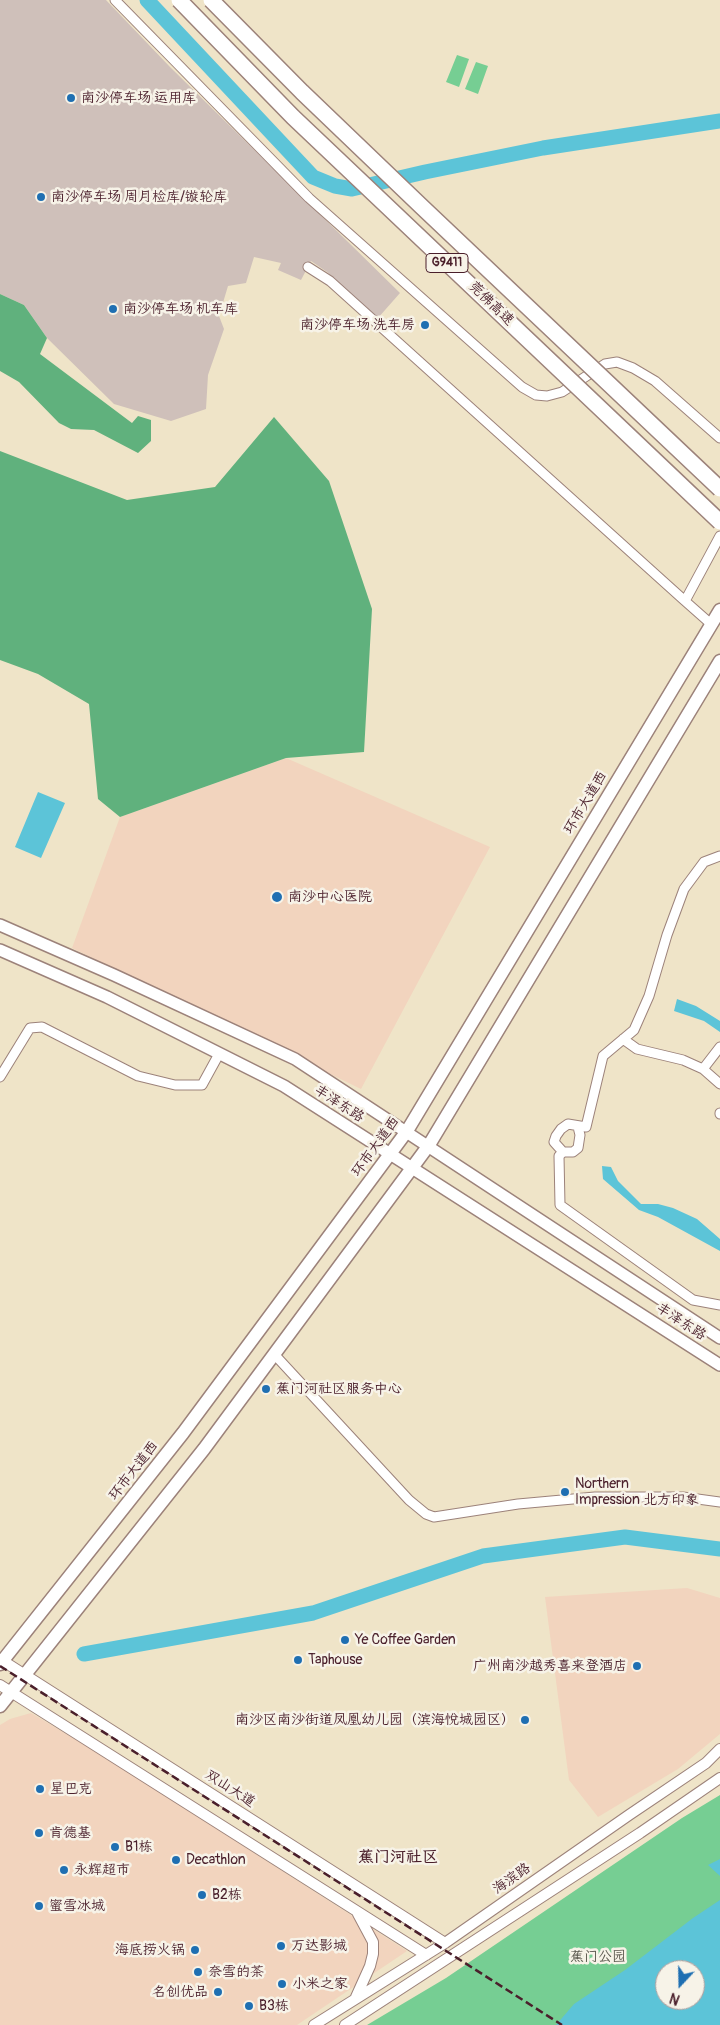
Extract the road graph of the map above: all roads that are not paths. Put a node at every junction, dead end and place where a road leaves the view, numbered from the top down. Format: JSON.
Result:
{"nodes":[{"id":1,"x":115,"y":0,"type":"edge"},
{"id":2,"x":179,"y":0,"type":"edge"},
{"id":3,"x":211,"y":0,"type":"edge"},
{"id":4,"x":308,"y":266,"type":"dead end"},
{"id":5,"x":720,"y":438,"type":"edge"},
{"id":6,"x":720,"y":489,"type":"edge"},
{"id":7,"x":720,"y":522,"type":"edge"},
{"id":8,"x":720,"y":536,"type":"edge"},
{"id":9,"x":684,"y":601,"type":"junction"},
{"id":10,"x":720,"y":610,"type":"edge"},
{"id":11,"x":716,"y":627,"type":"edge"},
{"id":12,"x":720,"y":661,"type":"edge"},
{"id":13,"x":720,"y":856,"type":"edge"},
{"id":14,"x":0,"y":925,"type":"edge"},
{"id":15,"x":0,"y":950,"type":"edge"},
{"id":16,"x":623,"y":1039,"type":"junction"},
{"id":17,"x":720,"y":1047,"type":"edge"},
{"id":18,"x":219,"y":1054,"type":"junction"},
{"id":19,"x":702,"y":1069,"type":"junction"},
{"id":20,"x":0,"y":1077,"type":"edge"},
{"id":21,"x":720,"y":1084,"type":"edge"},
{"id":22,"x":578,"y":1127,"type":"junction"},
{"id":23,"x":407,"y":1131,"type":"junction"},
{"id":24,"x":429,"y":1146,"type":"junction"},
{"id":25,"x":563,"y":1152,"type":"junction"},
{"id":26,"x":390,"y":1154,"type":"junction"},
{"id":27,"x":412,"y":1167,"type":"junction"},
{"id":28,"x":720,"y":1305,"type":"edge"},
{"id":29,"x":720,"y":1338,"type":"edge"},
{"id":30,"x":274,"y":1354,"type":"junction"},
{"id":31,"x":720,"y":1364,"type":"edge"},
{"id":32,"x":720,"y":1502,"type":"edge"},
{"id":33,"x":1,"y":1661,"type":"edge"},
{"id":34,"x":25,"y":1674,"type":"junction"},
{"id":35,"x":5,"y":1688,"type":"edge"},
{"id":36,"x":0,"y":1706,"type":"edge"},
{"id":37,"x":720,"y":1749,"type":"edge"},
{"id":38,"x":720,"y":1778,"type":"edge"},
{"id":39,"x":354,"y":1909,"type":"junction"},
{"id":40,"x":445,"y":1943,"type":"junction"},
{"id":41,"x":426,"y":1955,"type":"junction"},
{"id":42,"x":355,"y":1999,"type":"junction"},
{"id":43,"x":314,"y":2025,"type":"edge"},
{"id":44,"x":345,"y":2025,"type":"edge"}],
"edges":[{"from":1,"to":5,"type":"street"},
{"from":2,"to":7,"type":"highway","name":"莞佛高速","number":"G9411","bridge":true},
{"from":3,"to":6,"type":"highway","name":"莞佛高速","number":"G9411","bridge":true},
{"from":4,"to":9,"type":"street"},
{"from":8,"to":9,"type":"street"},
{"from":9,"to":11,"type":"street"},
{"from":10,"to":11,"type":"main road","name":"环市大道西"},
{"from":11,"to":23,"type":"main road","name":"环市大道西"},
{"from":12,"to":24,"type":"main road"},
{"from":13,"to":16,"type":"street"},
{"from":14,"to":23,"type":"main road","name":"丰泽东路"},
{"from":15,"to":18,"type":"main road","name":"丰泽东路"},
{"from":16,"to":19,"type":"street"},
{"from":16,"to":22,"type":"street"},
{"from":17,"to":19,"type":"street"},
{"from":18,"to":20,"type":"street"},
{"from":18,"to":26,"type":"main road","name":"丰泽东路"},
{"from":19,"to":21,"type":"street"},
{"from":22,"to":25,"type":"street"},
{"from":22,"to":25,"type":"street"},
{"from":23,"to":24,"type":"main road","name":"丰泽东路"},
{"from":23,"to":26,"type":"main road","name":"环市大道西"},
{"from":24,"to":27,"type":"main road"},
{"from":24,"to":29,"type":"main road","name":"丰泽东路"},
{"from":25,"to":28,"type":"street"},
{"from":26,"to":27,"type":"main road","name":"丰泽东路"},
{"from":26,"to":33,"type":"main road","name":"环市大道西"},
{"from":27,"to":30,"type":"main road"},
{"from":27,"to":31,"type":"main road","name":"丰泽东路"},
{"from":30,"to":32,"type":"street"},
{"from":30,"to":34,"type":"main road"},
{"from":33,"to":34,"type":"street","name":"双山大道"},
{"from":34,"to":35,"type":"main road"},
{"from":34,"to":40,"type":"street","name":"双山大道"},
{"from":35,"to":36,"type":"main road"},
{"from":35,"to":39,"type":"street"},
{"from":37,"to":40,"type":"street","name":"海滨路"},
{"from":38,"to":44,"type":"street"},
{"from":39,"to":41,"type":"street"},
{"from":39,"to":42,"type":"street"},
{"from":40,"to":41,"type":"street","name":"海滨路"},
{"from":41,"to":42,"type":"street","name":"海滨路"},
{"from":42,"to":43,"type":"street","name":"海滨路"}]}
